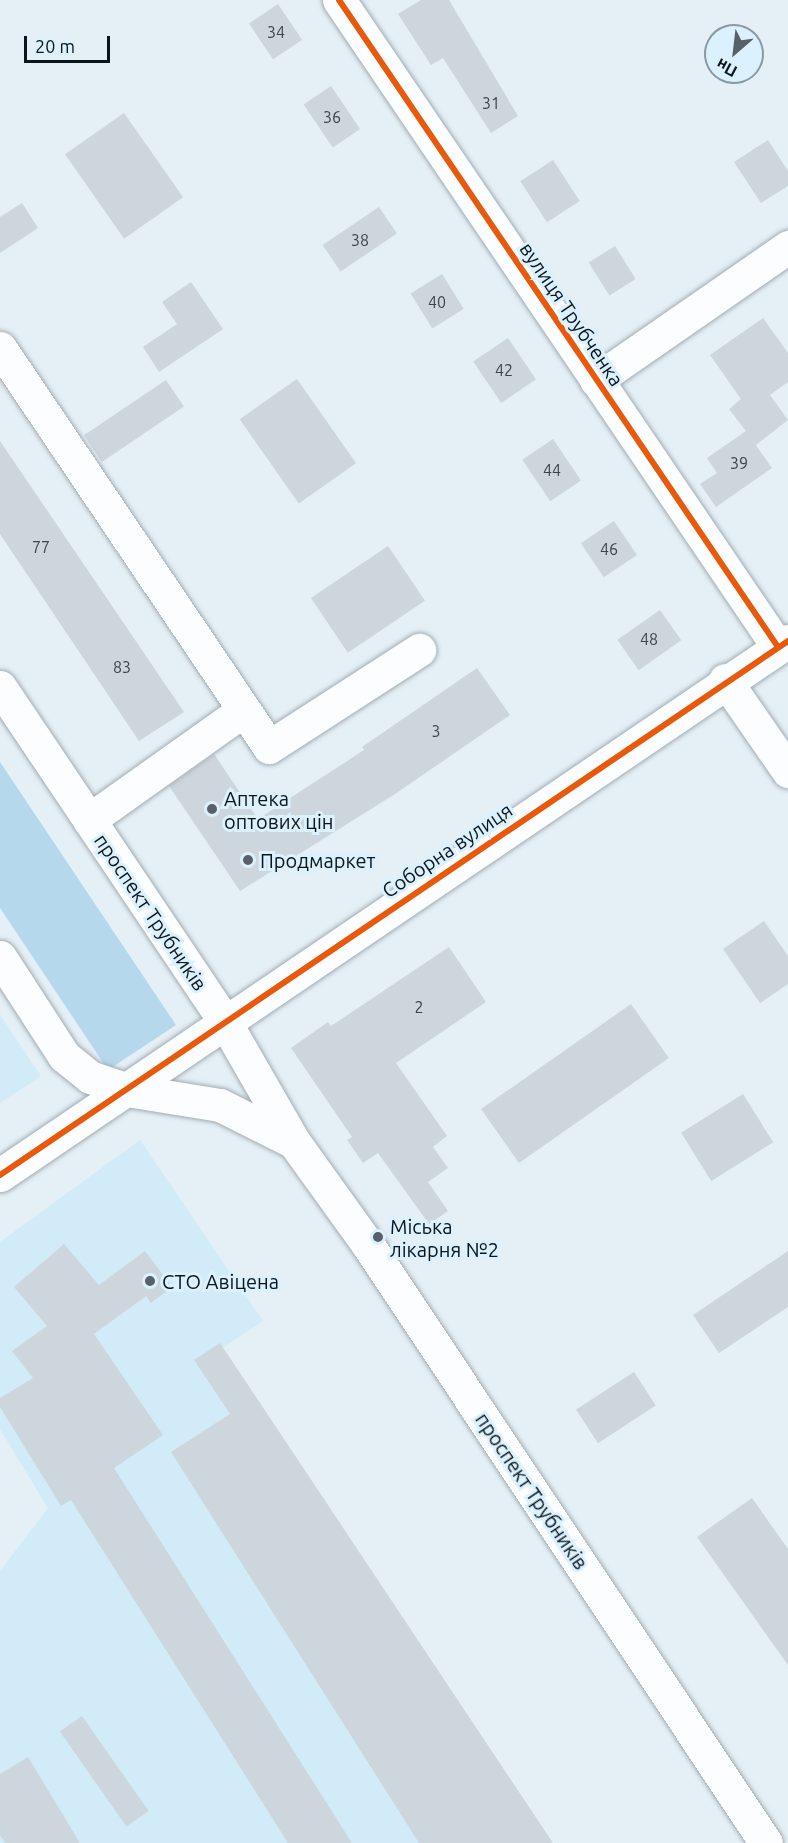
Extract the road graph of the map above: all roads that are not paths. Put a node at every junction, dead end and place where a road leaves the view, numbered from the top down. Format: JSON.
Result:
{"nodes":[{"id":1,"x":343,"y":1,"type":"edge"},
{"id":2,"x":788,"y":247,"type":"edge"},
{"id":3,"x":0,"y":348,"type":"edge"},
{"id":4,"x":596,"y":380,"type":"junction"},
{"id":5,"x":783,"y":644,"type":"edge"},
{"id":6,"x":419,"y":650,"type":"dead end"},
{"id":7,"x":725,"y":680,"type":"junction"},
{"id":8,"x":0,"y":687,"type":"edge"},
{"id":9,"x":244,"y":710,"type":"junction"},
{"id":10,"x":788,"y":771,"type":"edge"},
{"id":11,"x":89,"y":820,"type":"junction"},
{"id":12,"x":0,"y":957,"type":"edge"},
{"id":13,"x":225,"y":1022,"type":"junction"},
{"id":14,"x":127,"y":1090,"type":"junction"},
{"id":15,"x":294,"y":1142,"type":"junction"},
{"id":16,"x":0,"y":1175,"type":"edge"},
{"id":17,"x":766,"y":1843,"type":"edge"}],
"edges":[{"from":1,"to":4,"type":"street","name":"вулиця Трубченка"},
{"from":2,"to":4,"type":"street"},
{"from":3,"to":9,"type":"street"},
{"from":4,"to":5,"type":"street","name":"вулиця Трубченка"},
{"from":5,"to":7,"type":"street","name":"Соборна вулиця"},
{"from":6,"to":9,"type":"street"},
{"from":7,"to":10,"type":"street"},
{"from":7,"to":13,"type":"street","name":"Соборна вулиця"},
{"from":8,"to":11,"type":"street","name":"проспект Трубників"},
{"from":9,"to":11,"type":"street"},
{"from":11,"to":13,"type":"street","name":"проспект Трубників"},
{"from":12,"to":14,"type":"street","name":"проспект Трубників"},
{"from":13,"to":14,"type":"street","name":"Соборна вулиця"},
{"from":13,"to":15,"type":"street","name":"проспект Трубників"},
{"from":14,"to":15,"type":"street","name":"проспект Трубників"},
{"from":14,"to":16,"type":"street","name":"Соборна вулиця"},
{"from":15,"to":17,"type":"street","name":"проспект Трубників"}]}
